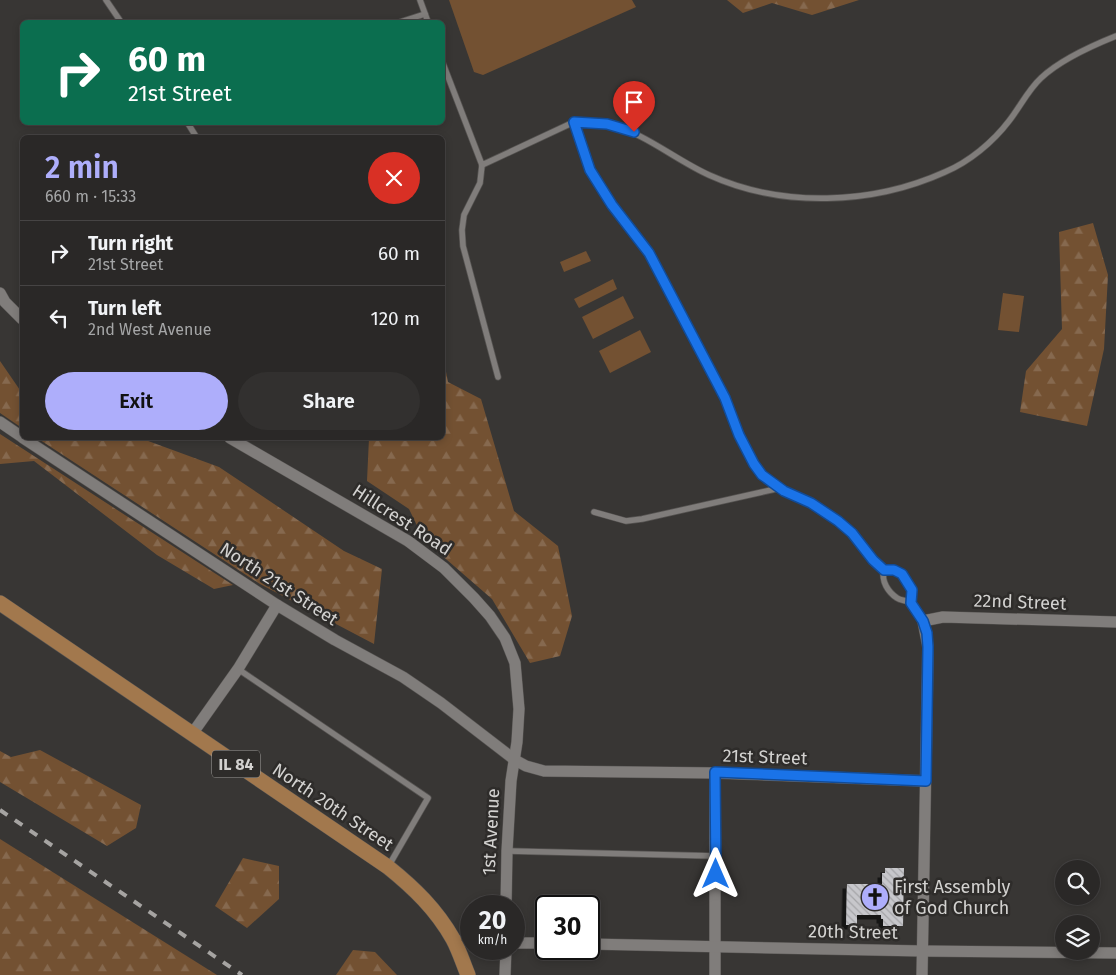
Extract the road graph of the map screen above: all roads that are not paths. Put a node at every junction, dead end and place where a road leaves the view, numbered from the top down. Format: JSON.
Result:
{"nodes":[{"id":1,"x":106,"y":0,"type":"edge"},
{"id":2,"x":420,"y":0,"type":"edge"},
{"id":3,"x":425,"y":14,"type":"junction"},
{"id":4,"x":120,"y":20,"type":"edge"},
{"id":5,"x":406,"y":20,"type":"edge"},
{"id":6,"x":427,"y":20,"type":"edge"},
{"id":7,"x":1116,"y":36,"type":"edge"},
{"id":8,"x":445,"y":69,"type":"edge"},
{"id":9,"x":574,"y":122,"type":"junction"},
{"id":10,"x":482,"y":165,"type":"junction"},
{"id":11,"x":0,"y":294,"type":"edge"},
{"id":12,"x":20,"y":317,"type":"edge"},
{"id":13,"x":498,"y":378,"type":"dead end"},
{"id":14,"x":0,"y":422,"type":"edge"},
{"id":15,"x":20,"y":435,"type":"edge"},
{"id":16,"x":28,"y":440,"type":"edge"},
{"id":17,"x":233,"y":440,"type":"edge"},
{"id":18,"x":780,"y":488,"type":"junction"},
{"id":19,"x":594,"y":512,"type":"dead end"},
{"id":20,"x":884,"y":570,"type":"junction"},
{"id":21,"x":0,"y":603,"type":"edge"},
{"id":22,"x":911,"y":603,"type":"junction"},
{"id":23,"x":277,"y":605,"type":"junction"},
{"id":24,"x":923,"y":621,"type":"junction"},
{"id":25,"x":1116,"y":622,"type":"edge"},
{"id":26,"x":238,"y":669,"type":"junction"},
{"id":27,"x":192,"y":734,"type":"junction"},
{"id":28,"x":515,"y":760,"type":"junction"},
{"id":29,"x":715,"y":772,"type":"junction"},
{"id":30,"x":926,"y":781,"type":"junction"},
{"id":31,"x":507,"y":851,"type":"junction"},
{"id":32,"x":716,"y":856,"type":"junction"},
{"id":33,"x":388,"y":867,"type":"junction"},
{"id":34,"x":506,"y":895,"type":"edge"},
{"id":35,"x":454,"y":941,"type":"junction"},
{"id":36,"x":460,"y":941,"type":"edge"},
{"id":37,"x":600,"y":944,"type":"edge"},
{"id":38,"x":716,"y":947,"type":"junction"},
{"id":39,"x":922,"y":951,"type":"junction"},
{"id":40,"x":1116,"y":953,"type":"edge"},
{"id":41,"x":506,"y":960,"type":"edge"},
{"id":42,"x":468,"y":975,"type":"edge"},
{"id":43,"x":505,"y":975,"type":"edge"},
{"id":44,"x":715,"y":975,"type":"edge"},
{"id":45,"x":922,"y":975,"type":"edge"}],
"edges":[{"from":1,"to":4,"type":"lane"},
{"from":2,"to":3,"type":"lane"},
{"from":3,"to":5,"type":"lane"},
{"from":3,"to":6,"type":"lane"},
{"from":7,"to":9,"type":"lane"},
{"from":8,"to":10,"type":"lane"},
{"from":9,"to":10,"type":"lane"},
{"from":9,"to":18,"type":"lane"},
{"from":10,"to":13,"type":"lane"},
{"from":11,"to":12,"type":"street"},
{"from":14,"to":15,"type":"street","name":"North 21st Street"},
{"from":16,"to":23,"type":"street","name":"North 21st Street"},
{"from":17,"to":28,"type":"street","name":"Hillcrest Road"},
{"from":18,"to":19,"type":"lane"},
{"from":18,"to":20,"type":"lane"},
{"from":20,"to":22,"type":"lane"},
{"from":20,"to":22,"type":"lane"},
{"from":21,"to":27,"type":"main road","name":"North 20th Street","number":"IL 84"},
{"from":22,"to":24,"type":"lane"},
{"from":23,"to":26,"type":"street"},
{"from":23,"to":28,"type":"street","name":"North 21st Street"},
{"from":24,"to":25,"type":"street","name":"22nd Street"},
{"from":24,"to":30,"type":"street"},
{"from":26,"to":27,"type":"street"},
{"from":26,"to":33,"type":"lane"},
{"from":27,"to":33,"type":"main road","name":"North 20th Street","number":"IL 84"},
{"from":28,"to":29,"type":"street","name":"21st Street"},
{"from":28,"to":31,"type":"street","name":"1st Avenue"},
{"from":29,"to":30,"type":"street","name":"21st Street"},
{"from":29,"to":32,"type":"street"},
{"from":30,"to":39,"type":"street"},
{"from":31,"to":32,"type":"lane"},
{"from":31,"to":34,"type":"street","name":"1st Avenue"},
{"from":32,"to":38,"type":"street"},
{"from":33,"to":35,"type":"main road","name":"North 20th Street","number":"IL 84"},
{"from":35,"to":36,"type":"street"},
{"from":35,"to":42,"type":"main road","number":"IL 84"},
{"from":37,"to":38,"type":"street","name":"20th Street"},
{"from":38,"to":39,"type":"street","name":"20th Street"},
{"from":38,"to":44,"type":"street"},
{"from":39,"to":40,"type":"street","name":"20th Street"},
{"from":39,"to":45,"type":"street"},
{"from":41,"to":43,"type":"street"}]}
